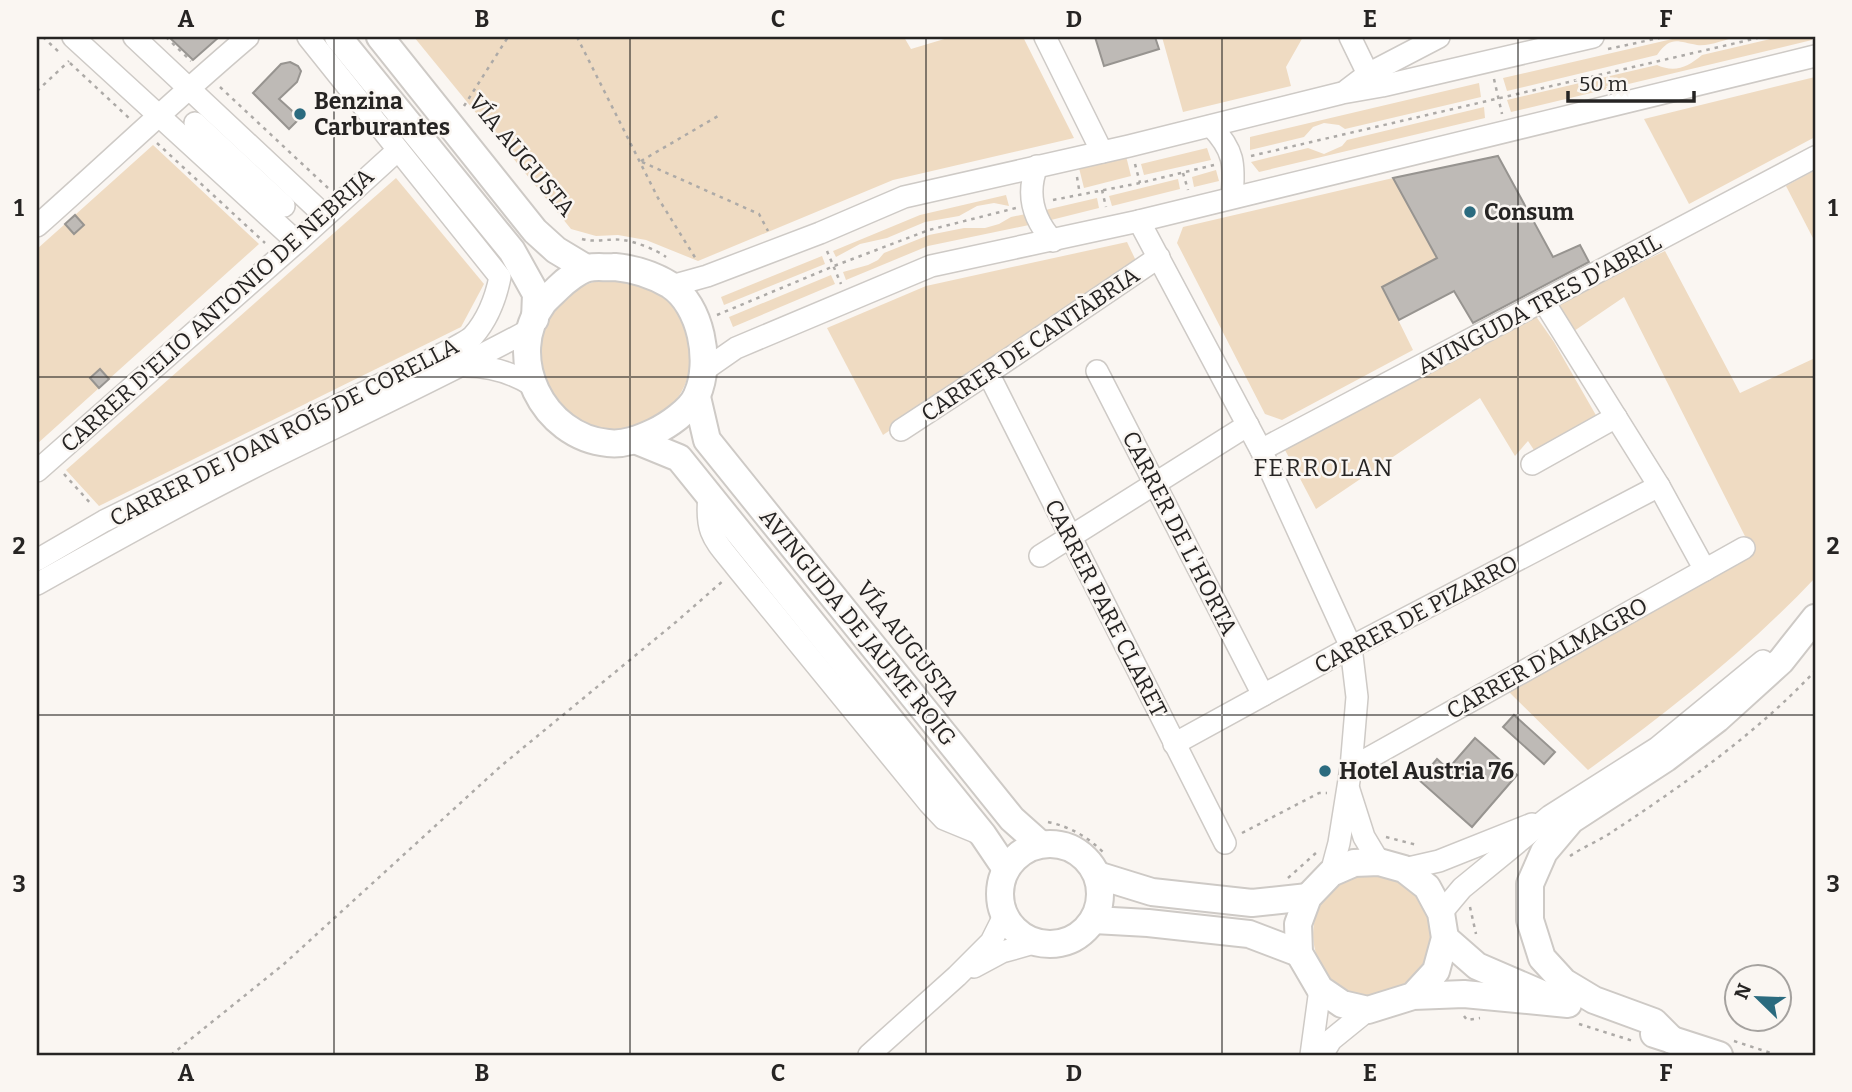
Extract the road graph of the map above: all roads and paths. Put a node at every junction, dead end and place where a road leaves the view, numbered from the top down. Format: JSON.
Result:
{"nodes":[{"id":1,"x":43,"y":37,"type":"edge"},
{"id":2,"x":134,"y":37,"type":"edge"},
{"id":3,"x":166,"y":37,"type":"edge"},
{"id":4,"x":248,"y":37,"type":"edge"},
{"id":5,"x":308,"y":37,"type":"edge"},
{"id":6,"x":338,"y":37,"type":"edge"},
{"id":7,"x":380,"y":37,"type":"edge"},
{"id":8,"x":508,"y":37,"type":"edge"},
{"id":9,"x":577,"y":37,"type":"edge"},
{"id":10,"x":1045,"y":37,"type":"edge"},
{"id":11,"x":1350,"y":37,"type":"edge"},
{"id":12,"x":1439,"y":37,"type":"edge"},
{"id":13,"x":1593,"y":37,"type":"edge"},
{"id":14,"x":1762,"y":37,"type":"edge"},
{"id":15,"x":67,"y":45,"type":"edge"},
{"id":16,"x":1815,"y":56,"type":"edge"},
{"id":17,"x":193,"y":63,"type":"dead end"},
{"id":18,"x":1493,"y":75,"type":"dead end"},
{"id":19,"x":1375,"y":80,"type":"junction"},
{"id":20,"x":216,"y":83,"type":"dead end"},
{"id":21,"x":188,"y":87,"type":"junction"},
{"id":22,"x":37,"y":90,"type":"edge"},
{"id":23,"x":1499,"y":98,"type":"junction"},
{"id":24,"x":463,"y":109,"type":"dead end"},
{"id":25,"x":159,"y":115,"type":"junction"},
{"id":26,"x":718,"y":116,"type":"dead end"},
{"id":27,"x":1503,"y":119,"type":"dead end"},
{"id":28,"x":195,"y":123,"type":"dead end"},
{"id":29,"x":122,"y":125,"type":"dead end"},
{"id":30,"x":1210,"y":126,"type":"junction"},
{"id":31,"x":154,"y":140,"type":"dead end"},
{"id":32,"x":398,"y":150,"type":"junction"},
{"id":33,"x":1102,"y":152,"type":"junction"},
{"id":34,"x":1815,"y":157,"type":"edge"},
{"id":35,"x":641,"y":161,"type":"junction"},
{"id":36,"x":1233,"y":161,"type":"junction"},
{"id":37,"x":1037,"y":166,"type":"junction"},
{"id":38,"x":328,"y":188,"type":"dead end"},
{"id":39,"x":1232,"y":197,"type":"junction"},
{"id":40,"x":1032,"y":204,"type":"junction"},
{"id":41,"x":1815,"y":204,"type":"edge"},
{"id":42,"x":284,"y":205,"type":"dead end"},
{"id":43,"x":325,"y":216,"type":"junction"},
{"id":44,"x":1139,"y":221,"type":"junction"},
{"id":45,"x":37,"y":226,"type":"edge"},
{"id":46,"x":1815,"y":226,"type":"edge"},
{"id":47,"x":820,"y":233,"type":"junction"},
{"id":48,"x":580,"y":238,"type":"dead end"},
{"id":49,"x":1053,"y":240,"type":"junction"},
{"id":50,"x":297,"y":242,"type":"junction"},
{"id":51,"x":261,"y":247,"type":"dead end"},
{"id":52,"x":778,"y":250,"type":"junction"},
{"id":53,"x":1159,"y":257,"type":"junction"},
{"id":54,"x":668,"y":259,"type":"dead end"},
{"id":55,"x":834,"y":266,"type":"junction"},
{"id":56,"x":586,"y":268,"type":"junction"},
{"id":57,"x":690,"y":281,"type":"junction"},
{"id":58,"x":848,"y":300,"type":"junction"},
{"id":59,"x":1544,"y":302,"type":"junction"},
{"id":60,"x":533,"y":324,"type":"junction"},
{"id":61,"x":463,"y":366,"type":"junction"},
{"id":62,"x":703,"y":371,"type":"junction"},
{"id":63,"x":1097,"y":371,"type":"dead end"},
{"id":64,"x":988,"y":373,"type":"junction"},
{"id":65,"x":533,"y":385,"type":"junction"},
{"id":66,"x":697,"y":397,"type":"junction"},
{"id":67,"x":1616,"y":416,"type":"junction"},
{"id":68,"x":1248,"y":425,"type":"junction"},
{"id":69,"x":901,"y":430,"type":"dead end"},
{"id":70,"x":635,"y":440,"type":"junction"},
{"id":71,"x":1261,"y":450,"type":"junction"},
{"id":72,"x":1532,"y":464,"type":"dead end"},
{"id":73,"x":59,"y":469,"type":"dead end"},
{"id":74,"x":37,"y":471,"type":"edge"},
{"id":75,"x":1156,"y":484,"type":"junction"},
{"id":76,"x":1659,"y":486,"type":"junction"},
{"id":77,"x":709,"y":495,"type":"junction"},
{"id":78,"x":98,"y":512,"type":"dead end"},
{"id":79,"x":1071,"y":537,"type":"junction"},
{"id":80,"x":1744,"y":548,"type":"dead end"},
{"id":81,"x":1040,"y":556,"type":"dead end"},
{"id":82,"x":37,"y":560,"type":"edge"},
{"id":83,"x":737,"y":568,"type":"junction"},
{"id":84,"x":1705,"y":570,"type":"junction"},
{"id":85,"x":37,"y":584,"type":"edge"},
{"id":86,"x":1815,"y":609,"type":"edge"},
{"id":87,"x":1815,"y":618,"type":"edge"},
{"id":88,"x":1351,"y":647,"type":"junction"},
{"id":89,"x":1815,"y":671,"type":"edge"},
{"id":90,"x":1263,"y":695,"type":"junction"},
{"id":91,"x":1174,"y":744,"type":"junction"},
{"id":92,"x":1343,"y":783,"type":"junction"},
{"id":93,"x":1550,"y":816,"type":"junction"},
{"id":94,"x":1042,"y":833,"type":"junction"},
{"id":95,"x":983,"y":835,"type":"junction"},
{"id":96,"x":1364,"y":837,"type":"junction"},
{"id":97,"x":1225,"y":843,"type":"joint"},
{"id":98,"x":1339,"y":843,"type":"junction"},
{"id":99,"x":1567,"y":858,"type":"dead end"},
{"id":100,"x":1438,"y":861,"type":"junction"},
{"id":101,"x":1102,"y":866,"type":"junction"},
{"id":102,"x":1392,"y":866,"type":"junction"},
{"id":103,"x":1006,"y":869,"type":"junction"},
{"id":104,"x":1331,"y":873,"type":"junction"},
{"id":105,"x":1281,"y":884,"type":"dead end"},
{"id":106,"x":1462,"y":888,"type":"junction"},
{"id":107,"x":1308,"y":897,"type":"junction"},
{"id":108,"x":1004,"y":916,"type":"junction"},
{"id":109,"x":1094,"y":920,"type":"junction"},
{"id":110,"x":1443,"y":926,"type":"junction"},
{"id":111,"x":1476,"y":936,"type":"dead end"},
{"id":112,"x":1034,"y":943,"type":"junction"},
{"id":113,"x":1299,"y":953,"type":"junction"},
{"id":114,"x":957,"y":976,"type":"junction"},
{"id":115,"x":1320,"y":989,"type":"junction"},
{"id":116,"x":1413,"y":996,"type":"junction"},
{"id":117,"x":1368,"y":1010,"type":"junction"},
{"id":118,"x":1569,"y":1012,"type":"junction"},
{"id":119,"x":1672,"y":1040,"type":"junction"},
{"id":120,"x":1636,"y":1042,"type":"dead end"},
{"id":121,"x":171,"y":1055,"type":"edge"},
{"id":122,"x":870,"y":1055,"type":"edge"},
{"id":123,"x":1311,"y":1055,"type":"edge"},
{"id":124,"x":1322,"y":1055,"type":"edge"},
{"id":125,"x":1719,"y":1055,"type":"edge"}],
"edges":[{"from":1,"to":15,"type":"path"},
{"from":2,"to":21,"type":"street"},
{"from":3,"to":17,"type":"path"},
{"from":4,"to":21,"type":"street"},
{"from":5,"to":32,"type":"street"},
{"from":6,"to":60,"type":"main road"},
{"from":7,"to":56,"type":"main road"},
{"from":8,"to":24,"type":"path"},
{"from":9,"to":35,"type":"path"},
{"from":10,"to":33,"type":"street"},
{"from":11,"to":19,"type":"street"},
{"from":12,"to":19,"type":"street"},
{"from":13,"to":19,"type":"street"},
{"from":14,"to":23,"type":"path"},
{"from":15,"to":25,"type":"street"},
{"from":16,"to":39,"type":"street"},
{"from":18,"to":23,"type":"path"},
{"from":19,"to":30,"type":"street"},
{"from":20,"to":38,"type":"path"},
{"from":21,"to":25,"type":"street"},
{"from":21,"to":43,"type":"street"},
{"from":22,"to":29,"type":"path"},
{"from":23,"to":27,"type":"path"},
{"from":23,"to":36,"type":"path"},
{"from":25,"to":45,"type":"street"},
{"from":25,"to":50,"type":"street"},
{"from":26,"to":35,"type":"path"},
{"from":28,"to":42,"type":"street"},
{"from":30,"to":33,"type":"street"},
{"from":30,"to":36,"type":"street"},
{"from":31,"to":51,"type":"path"},
{"from":32,"to":43,"type":"street","name":"CARRER D'ELIO ANTONIO DE NEBRIJA"},
{"from":32,"to":82,"type":"street","name":"CARRER DE JOAN ROÍS DE CORELLA"},
{"from":33,"to":37,"type":"street"},
{"from":34,"to":59,"type":"street","name":"AVINGUDA TRES D'ABRIL"},
{"from":35,"to":52,"type":"path"},
{"from":35,"to":57,"type":"path"},
{"from":36,"to":39,"type":"street"},
{"from":36,"to":40,"type":"path"},
{"from":37,"to":40,"type":"street"},
{"from":37,"to":47,"type":"street"},
{"from":39,"to":44,"type":"street"},
{"from":40,"to":49,"type":"street"},
{"from":40,"to":55,"type":"path"},
{"from":41,"to":46,"type":"path"},
{"from":43,"to":50,"type":"street","name":"CARRER D'ELIO ANTONIO DE NEBRIJA"},
{"from":44,"to":49,"type":"street"},
{"from":44,"to":53,"type":"street"},
{"from":47,"to":52,"type":"street"},
{"from":47,"to":55,"type":"path"},
{"from":48,"to":54,"type":"path","name":"VÍA AUGUSTA"},
{"from":49,"to":58,"type":"street"},
{"from":50,"to":74,"type":"street","name":"CARRER D'ELIO ANTONIO DE NEBRIJA"},
{"from":52,"to":57,"type":"street"},
{"from":53,"to":64,"type":"street","name":"CARRER DE CANTÀBRIA"},
{"from":53,"to":68,"type":"street"},
{"from":55,"to":57,"type":"path"},
{"from":55,"to":58,"type":"path"},
{"from":56,"to":57,"type":"main road"},
{"from":56,"to":60,"type":"main road"},
{"from":57,"to":62,"type":"main road"},
{"from":58,"to":62,"type":"street"},
{"from":59,"to":67,"type":"street"},
{"from":59,"to":71,"type":"street","name":"AVINGUDA TRES D'ABRIL"},
{"from":60,"to":61,"type":"street"},
{"from":60,"to":65,"type":"main road"},
{"from":61,"to":65,"type":"street"},
{"from":61,"to":85,"type":"street"},
{"from":62,"to":66,"type":"main road"},
{"from":63,"to":75,"type":"street","name":"CARRER DE L'HORTA"},
{"from":64,"to":69,"type":"street","name":"CARRER DE CANTÀBRIA"},
{"from":64,"to":79,"type":"street","name":"CARRER PARE CLARET"},
{"from":65,"to":70,"type":"main road"},
{"from":66,"to":70,"type":"main road"},
{"from":66,"to":94,"type":"main road","name":"AVINGUDA DE JAUME ROIG"},
{"from":67,"to":72,"type":"street"},
{"from":67,"to":76,"type":"street"},
{"from":68,"to":71,"type":"street"},
{"from":68,"to":75,"type":"street"},
{"from":70,"to":77,"type":"main road","name":"AVINGUDA DE JAUME ROIG"},
{"from":71,"to":88,"type":"street"},
{"from":73,"to":78,"type":"path"},
{"from":75,"to":79,"type":"street"},
{"from":75,"to":90,"type":"street","name":"CARRER DE L'HORTA"},
{"from":76,"to":84,"type":"street"},
{"from":76,"to":88,"type":"street","name":"CARRER DE PIZARRO"},
{"from":77,"to":83,"type":"street"},
{"from":77,"to":95,"type":"main road","name":"AVINGUDA DE JAUME ROIG"},
{"from":79,"to":81,"type":"street"},
{"from":79,"to":91,"type":"street","name":"CARRER PARE CLARET"},
{"from":80,"to":84,"type":"street","name":"CARRER D'ALMAGRO"},
{"from":83,"to":95,"type":"street"},
{"from":83,"to":121,"type":"path"},
{"from":84,"to":92,"type":"street","name":"CARRER D'ALMAGRO"},
{"from":86,"to":93,"type":"street"},
{"from":87,"to":119,"type":"main road"},
{"from":88,"to":90,"type":"street","name":"CARRER DE PIZARRO"},
{"from":88,"to":92,"type":"street"},
{"from":89,"to":99,"type":"path"},
{"from":90,"to":91,"type":"street","name":"CARRER DE PIZARRO"},
{"from":91,"to":97,"type":"street","name":"CARRER PARE CLARET"},
{"from":92,"to":96,"type":"street"},
{"from":92,"to":97,"type":"path"},
{"from":92,"to":98,"type":"street"},
{"from":93,"to":100,"type":"street"},
{"from":93,"to":106,"type":"street"},
{"from":94,"to":101,"type":"main road"},
{"from":94,"to":101,"type":"path"},
{"from":94,"to":103,"type":"main road"},
{"from":95,"to":103,"type":"main road","name":"AVINGUDA DE JAUME ROIG"},
{"from":96,"to":100,"type":"path"},
{"from":96,"to":102,"type":"street"},
{"from":98,"to":104,"type":"street"},
{"from":98,"to":105,"type":"path"},
{"from":100,"to":102,"type":"street"},
{"from":101,"to":107,"type":"main road"},
{"from":101,"to":109,"type":"main road"},
{"from":102,"to":104,"type":"main road"},
{"from":102,"to":110,"type":"main road"},
{"from":103,"to":108,"type":"main road"},
{"from":104,"to":107,"type":"main road"},
{"from":106,"to":110,"type":"street"},
{"from":106,"to":111,"type":"path"},
{"from":107,"to":113,"type":"main road"},
{"from":108,"to":112,"type":"main road"},
{"from":108,"to":114,"type":"street"},
{"from":109,"to":112,"type":"main road"},
{"from":109,"to":113,"type":"main road"},
{"from":110,"to":116,"type":"main road"},
{"from":110,"to":118,"type":"main road"},
{"from":112,"to":114,"type":"street"},
{"from":113,"to":115,"type":"main road"},
{"from":114,"to":122,"type":"street"},
{"from":115,"to":117,"type":"main road"},
{"from":115,"to":123,"type":"street"},
{"from":116,"to":117,"type":"main road"},
{"from":116,"to":118,"type":"main road"},
{"from":117,"to":124,"type":"street"},
{"from":118,"to":119,"type":"main road"},
{"from":118,"to":120,"type":"path"},
{"from":119,"to":125,"type":"main road"}]}
